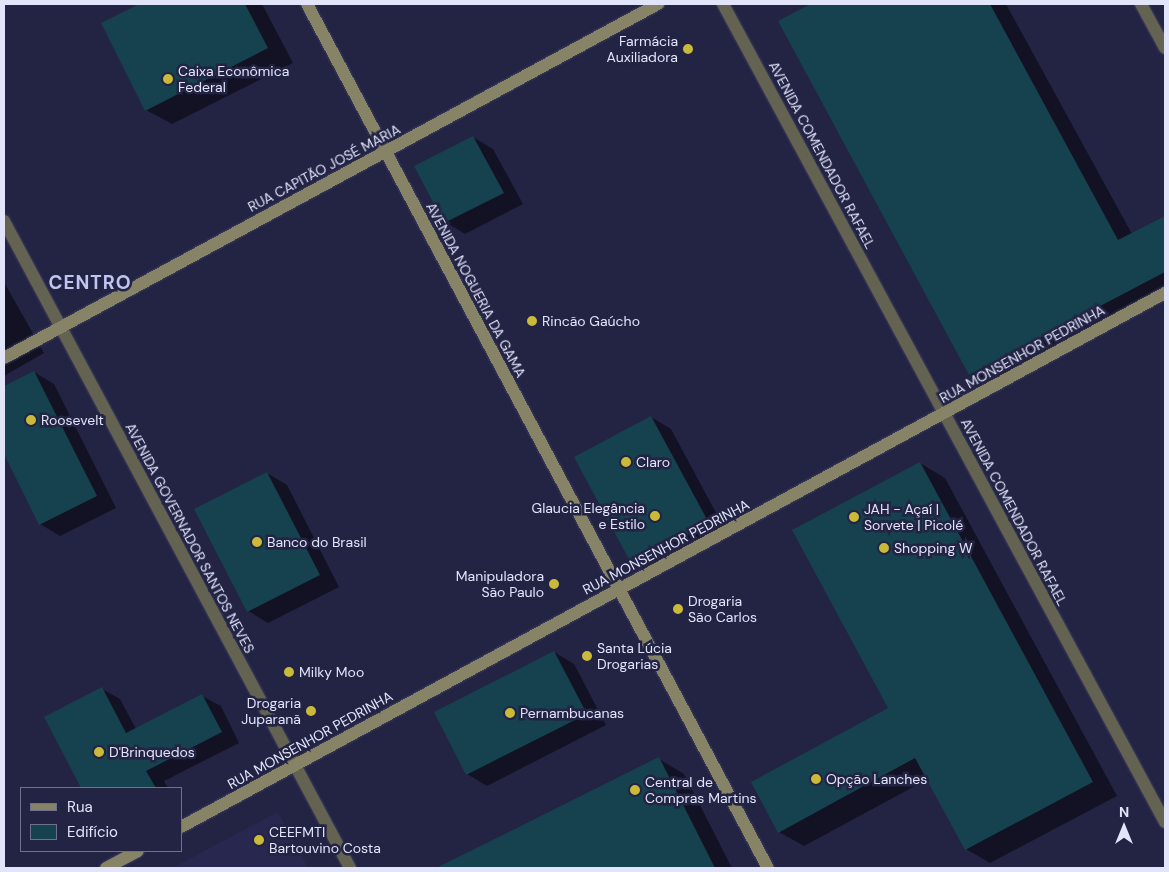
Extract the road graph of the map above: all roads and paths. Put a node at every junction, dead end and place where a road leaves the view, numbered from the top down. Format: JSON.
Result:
{"nodes":[{"id":1,"x":307,"y":4,"type":"edge"},
{"id":2,"x":658,"y":4,"type":"edge"},
{"id":3,"x":723,"y":4,"type":"edge"},
{"id":4,"x":1141,"y":4,"type":"edge"},
{"id":5,"x":1165,"y":48,"type":"edge"},
{"id":6,"x":385,"y":152,"type":"junction"},
{"id":7,"x":4,"y":221,"type":"edge"},
{"id":8,"x":1165,"y":293,"type":"edge"},
{"id":9,"x":61,"y":328,"type":"junction"},
{"id":10,"x":4,"y":358,"type":"edge"},
{"id":11,"x":944,"y":413,"type":"junction"},
{"id":12,"x":618,"y":590,"type":"junction"},
{"id":13,"x":295,"y":766,"type":"junction"},
{"id":14,"x":1165,"y":822,"type":"edge"},
{"id":15,"x":182,"y":827,"type":"edge"},
{"id":16,"x":136,"y":852,"type":"edge"},
{"id":17,"x":106,"y":868,"type":"edge"},
{"id":18,"x":350,"y":868,"type":"edge"},
{"id":19,"x":768,"y":868,"type":"edge"}],
"edges":[{"from":1,"to":6,"type":"main road","name":"AVENIDA NOGUERIA DA GAMA"},
{"from":2,"to":6,"type":"main road","name":"RUA CAPITÃO JOSÉ MARIA"},
{"from":3,"to":11,"type":"street","name":"AVENIDA COMENDADOR RAFAEL"},
{"from":4,"to":5,"type":"street"},
{"from":6,"to":9,"type":"main road","name":"RUA CAPITÃO JOSÉ MARIA"},
{"from":6,"to":12,"type":"main road","name":"AVENIDA NOGUERIA DA GAMA"},
{"from":7,"to":9,"type":"street","name":"AVENIDA GOVERNADOR SANTOS NEVES"},
{"from":8,"to":11,"type":"main road","name":"RUA MONSENHOR PEDRINHA"},
{"from":9,"to":10,"type":"main road","name":"RUA CAPITÃO JOSÉ MARIA"},
{"from":9,"to":13,"type":"street","name":"AVENIDA GOVERNADOR SANTOS NEVES"},
{"from":11,"to":12,"type":"main road","name":"RUA MONSENHOR PEDRINHA"},
{"from":11,"to":14,"type":"street","name":"AVENIDA COMENDADOR RAFAEL"},
{"from":12,"to":13,"type":"main road","name":"RUA MONSENHOR PEDRINHA"},
{"from":12,"to":19,"type":"main road","name":"AVENIDA NOGUERIA DA GAMA"},
{"from":13,"to":15,"type":"main road","name":"RUA MONSENHOR PEDRINHA"},
{"from":13,"to":18,"type":"street","name":"AVENIDA GOVERNADOR SANTOS NEVES"},
{"from":16,"to":17,"type":"main road"}]}
